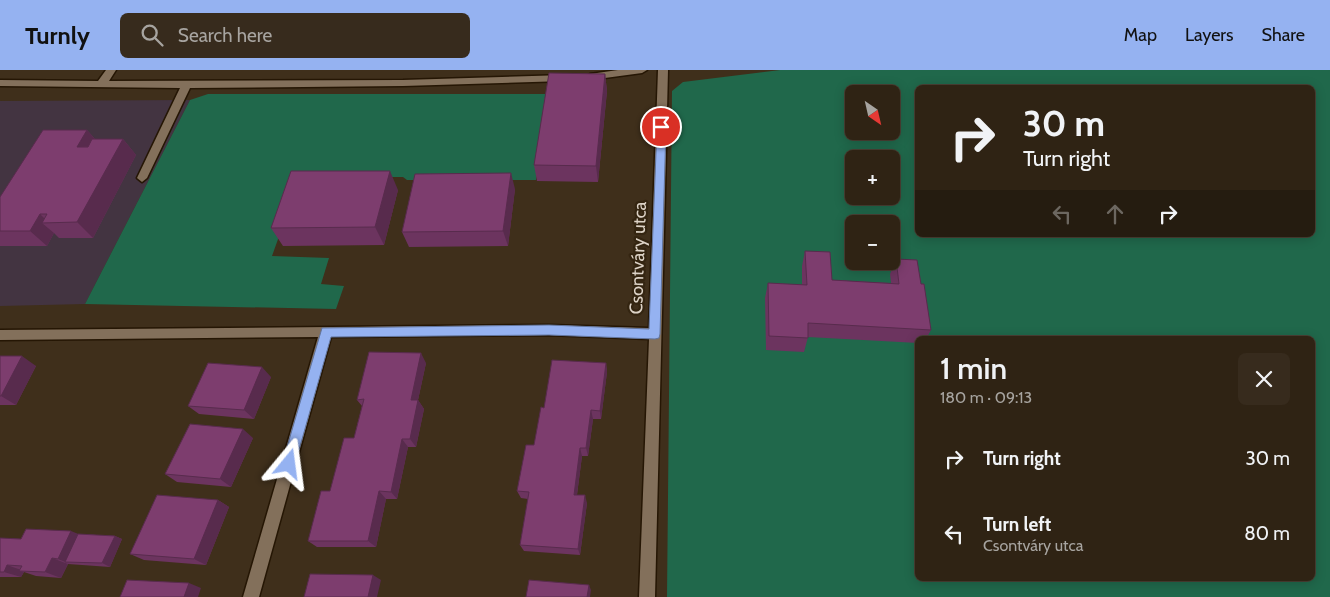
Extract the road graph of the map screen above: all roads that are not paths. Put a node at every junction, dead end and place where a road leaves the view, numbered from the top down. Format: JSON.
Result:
{"nodes":[{"id":1,"x":111,"y":70,"type":"edge"},
{"id":2,"x":408,"y":70,"type":"edge"},
{"id":3,"x":642,"y":70,"type":"edge"},
{"id":4,"x":663,"y":70,"type":"edge"},
{"id":5,"x":102,"y":83,"type":"junction"},
{"id":6,"x":403,"y":83,"type":"junction"},
{"id":7,"x":0,"y":84,"type":"edge"},
{"id":8,"x":187,"y":85,"type":"junction"},
{"id":9,"x":142,"y":178,"type":"dead end"},
{"id":10,"x":326,"y":332,"type":"junction"},
{"id":11,"x":655,"y":334,"type":"junction"},
{"id":12,"x":0,"y":335,"type":"edge"},
{"id":13,"x":251,"y":597,"type":"edge"},
{"id":14,"x":647,"y":597,"type":"edge"}],
"edges":[{"from":1,"to":5,"type":"street"},
{"from":2,"to":6,"type":"street"},
{"from":3,"to":6,"type":"street"},
{"from":4,"to":11,"type":"street","name":"Csontváry utca"},
{"from":5,"to":7,"type":"street"},
{"from":5,"to":8,"type":"street"},
{"from":6,"to":8,"type":"street"},
{"from":8,"to":9,"type":"street"},
{"from":10,"to":11,"type":"street"},
{"from":10,"to":12,"type":"street"},
{"from":10,"to":13,"type":"street"},
{"from":11,"to":14,"type":"street","name":"Csontváry utca"}]}
